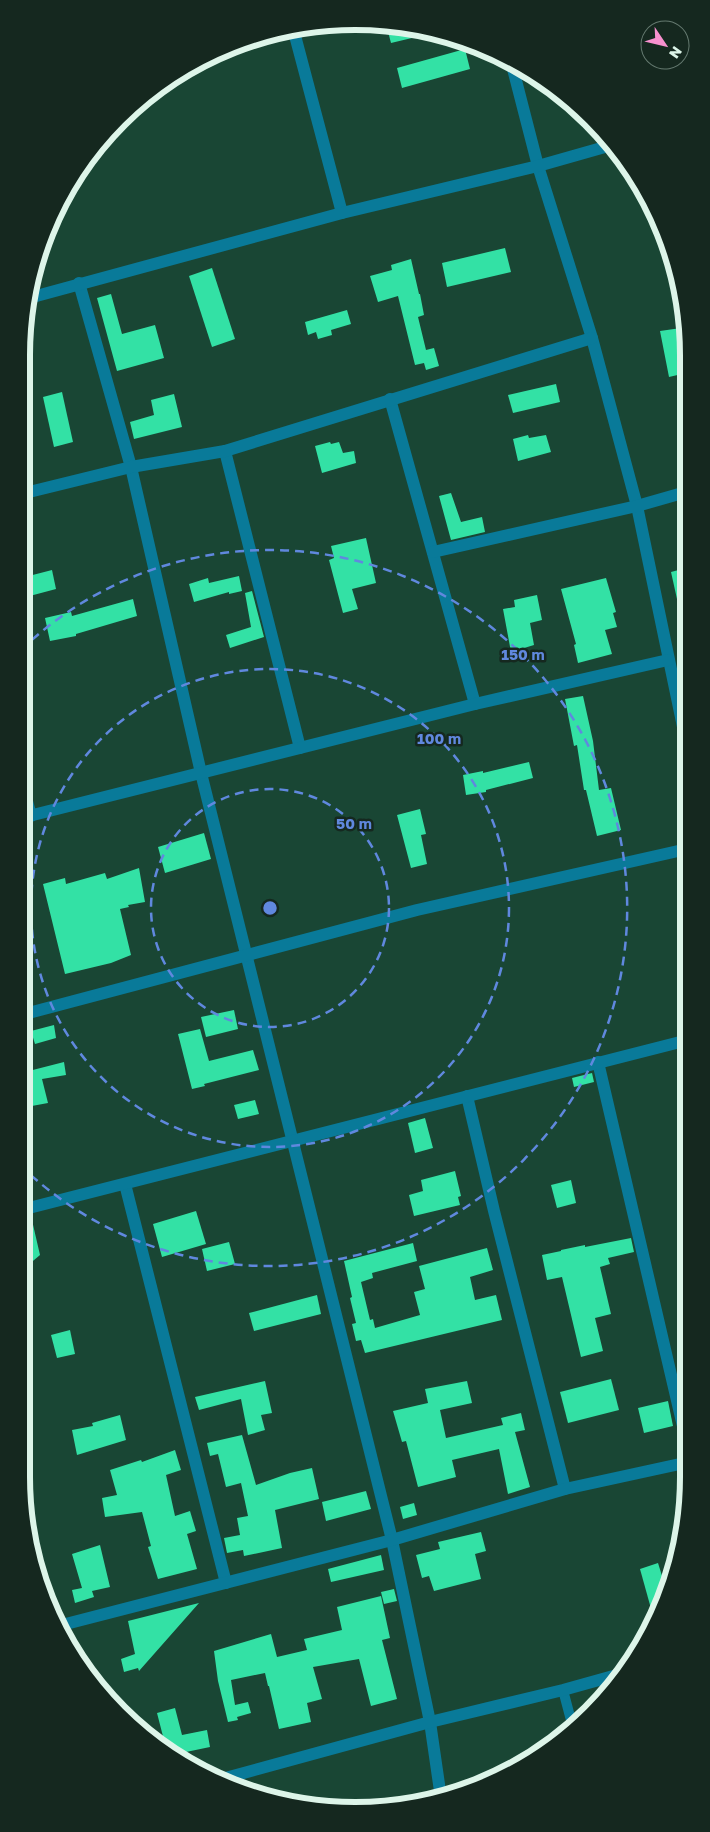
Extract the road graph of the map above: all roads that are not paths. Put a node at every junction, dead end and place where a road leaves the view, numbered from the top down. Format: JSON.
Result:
{"nodes":[{"id":1,"x":295,"y":36,"type":"edge"},
{"id":2,"x":514,"y":72,"type":"edge"},
{"id":3,"x":604,"y":147,"type":"edge"},
{"id":4,"x":538,"y":166,"type":"junction"},
{"id":5,"x":342,"y":213,"type":"junction"},
{"id":6,"x":79,"y":283,"type":"junction"},
{"id":7,"x":35,"y":296,"type":"edge"},
{"id":8,"x":592,"y":338,"type":"junction"},
{"id":9,"x":390,"y":399,"type":"junction"},
{"id":10,"x":225,"y":451,"type":"junction"},
{"id":11,"x":131,"y":467,"type":"junction"},
{"id":12,"x":30,"y":492,"type":"edge"},
{"id":13,"x":680,"y":494,"type":"edge"},
{"id":14,"x":636,"y":506,"type":"junction"},
{"id":15,"x":433,"y":552,"type":"junction"},
{"id":16,"x":668,"y":660,"type":"junction"},
{"id":17,"x":475,"y":704,"type":"junction"},
{"id":18,"x":680,"y":714,"type":"edge"},
{"id":19,"x":300,"y":748,"type":"junction"},
{"id":20,"x":201,"y":773,"type":"junction"},
{"id":21,"x":30,"y":816,"type":"edge"},
{"id":22,"x":680,"y":851,"type":"edge"},
{"id":23,"x":247,"y":956,"type":"junction"},
{"id":24,"x":30,"y":1013,"type":"edge"},
{"id":25,"x":680,"y":1042,"type":"edge"},
{"id":26,"x":598,"y":1062,"type":"junction"},
{"id":27,"x":467,"y":1096,"type":"junction"},
{"id":28,"x":293,"y":1141,"type":"junction"},
{"id":29,"x":125,"y":1184,"type":"junction"},
{"id":30,"x":30,"y":1208,"type":"edge"},
{"id":31,"x":680,"y":1413,"type":"edge"},
{"id":32,"x":680,"y":1464,"type":"edge"},
{"id":33,"x":565,"y":1489,"type":"junction"},
{"id":34,"x":392,"y":1540,"type":"junction"},
{"id":35,"x":226,"y":1583,"type":"junction"},
{"id":36,"x":66,"y":1624,"type":"edge"},
{"id":37,"x":612,"y":1676,"type":"edge"},
{"id":38,"x":563,"y":1690,"type":"junction"},
{"id":39,"x":571,"y":1719,"type":"edge"},
{"id":40,"x":430,"y":1722,"type":"junction"},
{"id":41,"x":230,"y":1777,"type":"edge"},
{"id":42,"x":440,"y":1791,"type":"edge"}],
"edges":[{"from":1,"to":5,"type":"street"},
{"from":2,"to":4,"type":"street"},
{"from":3,"to":4,"type":"street"},
{"from":4,"to":5,"type":"street"},
{"from":4,"to":8,"type":"street"},
{"from":5,"to":6,"type":"street"},
{"from":6,"to":7,"type":"street"},
{"from":6,"to":11,"type":"street"},
{"from":8,"to":9,"type":"street"},
{"from":8,"to":14,"type":"street"},
{"from":9,"to":10,"type":"street"},
{"from":9,"to":15,"type":"street"},
{"from":10,"to":11,"type":"street"},
{"from":10,"to":19,"type":"street"},
{"from":11,"to":12,"type":"street"},
{"from":11,"to":20,"type":"street"},
{"from":13,"to":14,"type":"street"},
{"from":14,"to":15,"type":"street"},
{"from":14,"to":16,"type":"street"},
{"from":15,"to":17,"type":"street"},
{"from":16,"to":17,"type":"street"},
{"from":16,"to":18,"type":"street"},
{"from":17,"to":19,"type":"street"},
{"from":19,"to":20,"type":"street"},
{"from":20,"to":21,"type":"street"},
{"from":20,"to":23,"type":"street"},
{"from":22,"to":23,"type":"street"},
{"from":23,"to":24,"type":"street"},
{"from":23,"to":28,"type":"street"},
{"from":25,"to":26,"type":"street"},
{"from":26,"to":27,"type":"street"},
{"from":26,"to":31,"type":"street"},
{"from":27,"to":28,"type":"street"},
{"from":27,"to":33,"type":"street"},
{"from":28,"to":29,"type":"street"},
{"from":28,"to":34,"type":"street"},
{"from":29,"to":30,"type":"street"},
{"from":29,"to":35,"type":"street"},
{"from":32,"to":33,"type":"street"},
{"from":33,"to":34,"type":"street"},
{"from":34,"to":35,"type":"street"},
{"from":34,"to":40,"type":"street"},
{"from":35,"to":36,"type":"street"},
{"from":37,"to":38,"type":"street"},
{"from":38,"to":39,"type":"lane"},
{"from":38,"to":40,"type":"street"},
{"from":40,"to":41,"type":"street"},
{"from":40,"to":42,"type":"street"}]}
